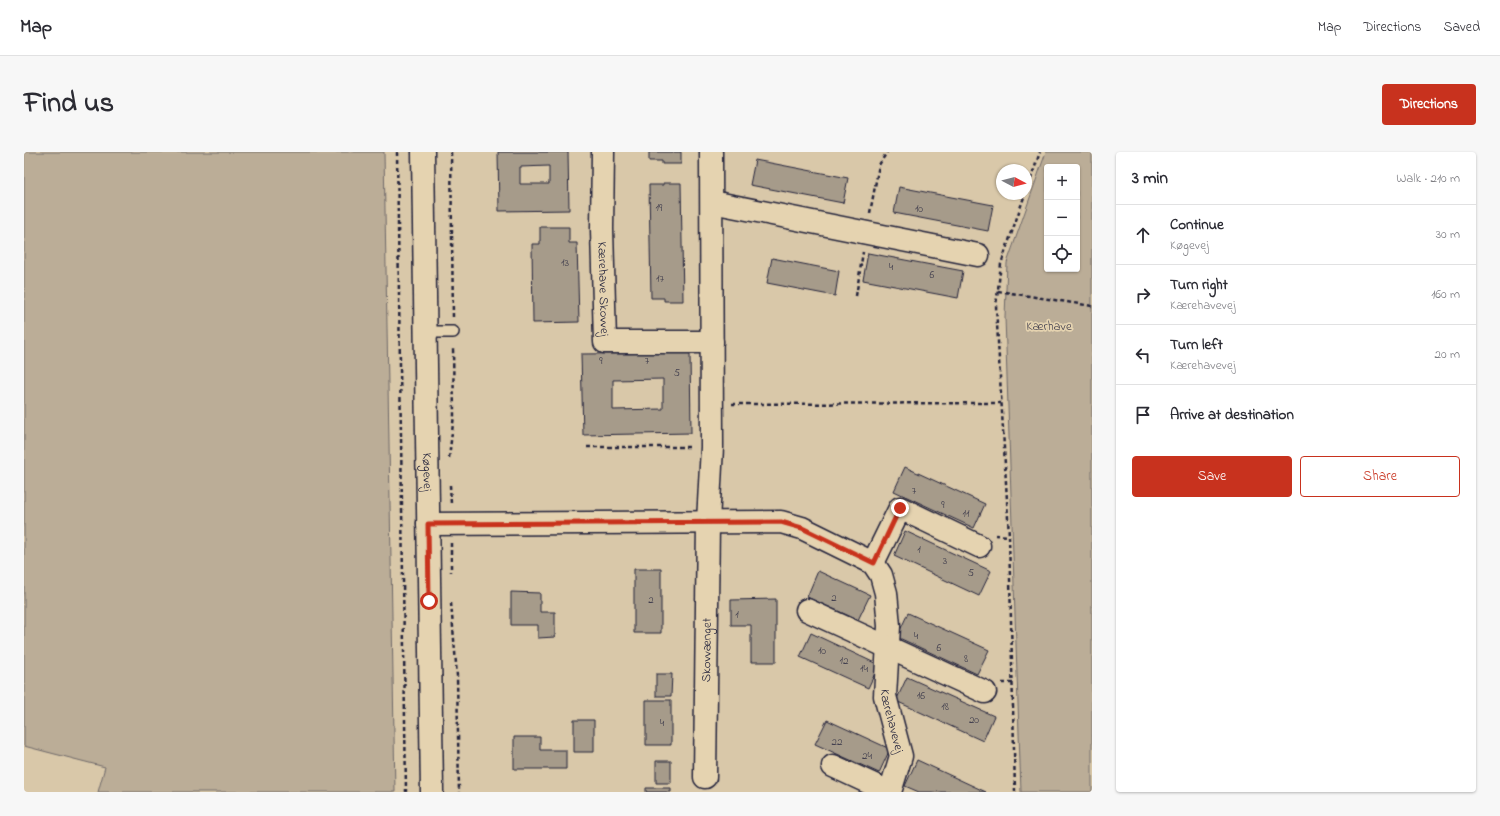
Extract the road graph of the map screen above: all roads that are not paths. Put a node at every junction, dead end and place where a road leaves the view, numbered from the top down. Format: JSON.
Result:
{"nodes":[{"id":1,"x":424,"y":152,"type":"edge"},
{"id":2,"x":603,"y":152,"type":"edge"},
{"id":3,"x":711,"y":152,"type":"edge"},
{"id":4,"x":712,"y":202,"type":"junction"},
{"id":5,"x":978,"y":255,"type":"dead end"},
{"id":6,"x":426,"y":332,"type":"junction"},
{"id":7,"x":453,"y":332,"type":"road end"},
{"id":8,"x":712,"y":342,"type":"junction"},
{"id":9,"x":708,"y":522,"type":"junction"},
{"id":10,"x":428,"y":524,"type":"junction"},
{"id":11,"x":979,"y":546,"type":"dead end"},
{"id":12,"x":874,"y":563,"type":"junction"},
{"id":13,"x":806,"y":610,"type":"dead end"},
{"id":14,"x":887,"y":647,"type":"junction"},
{"id":15,"x":985,"y":692,"type":"dead end"},
{"id":16,"x":833,"y":766,"type":"dead end"},
{"id":17,"x":705,"y":777,"type":"dead end"},
{"id":18,"x":432,"y":792,"type":"edge"},
{"id":19,"x":890,"y":792,"type":"edge"}],
"edges":[{"from":1,"to":6,"type":"street","name":"Køgevej"},
{"from":2,"to":8,"type":"street","name":"Kærehave Skovvej"},
{"from":3,"to":4,"type":"street"},
{"from":4,"to":5,"type":"street"},
{"from":4,"to":8,"type":"street"},
{"from":6,"to":7,"type":"lane"},
{"from":6,"to":10,"type":"street","name":"Køgevej"},
{"from":8,"to":9,"type":"street"},
{"from":9,"to":10,"type":"street"},
{"from":9,"to":12,"type":"street"},
{"from":9,"to":17,"type":"street","name":"Skovvænget"},
{"from":10,"to":18,"type":"street","name":"Køgevej"},
{"from":11,"to":12,"type":"street"},
{"from":12,"to":14,"type":"street","name":"Kærehavevej"},
{"from":13,"to":14,"type":"street"},
{"from":14,"to":15,"type":"street"},
{"from":14,"to":19,"type":"street","name":"Kærehavevej"},
{"from":16,"to":19,"type":"street","name":"Kærehavevej"}]}
